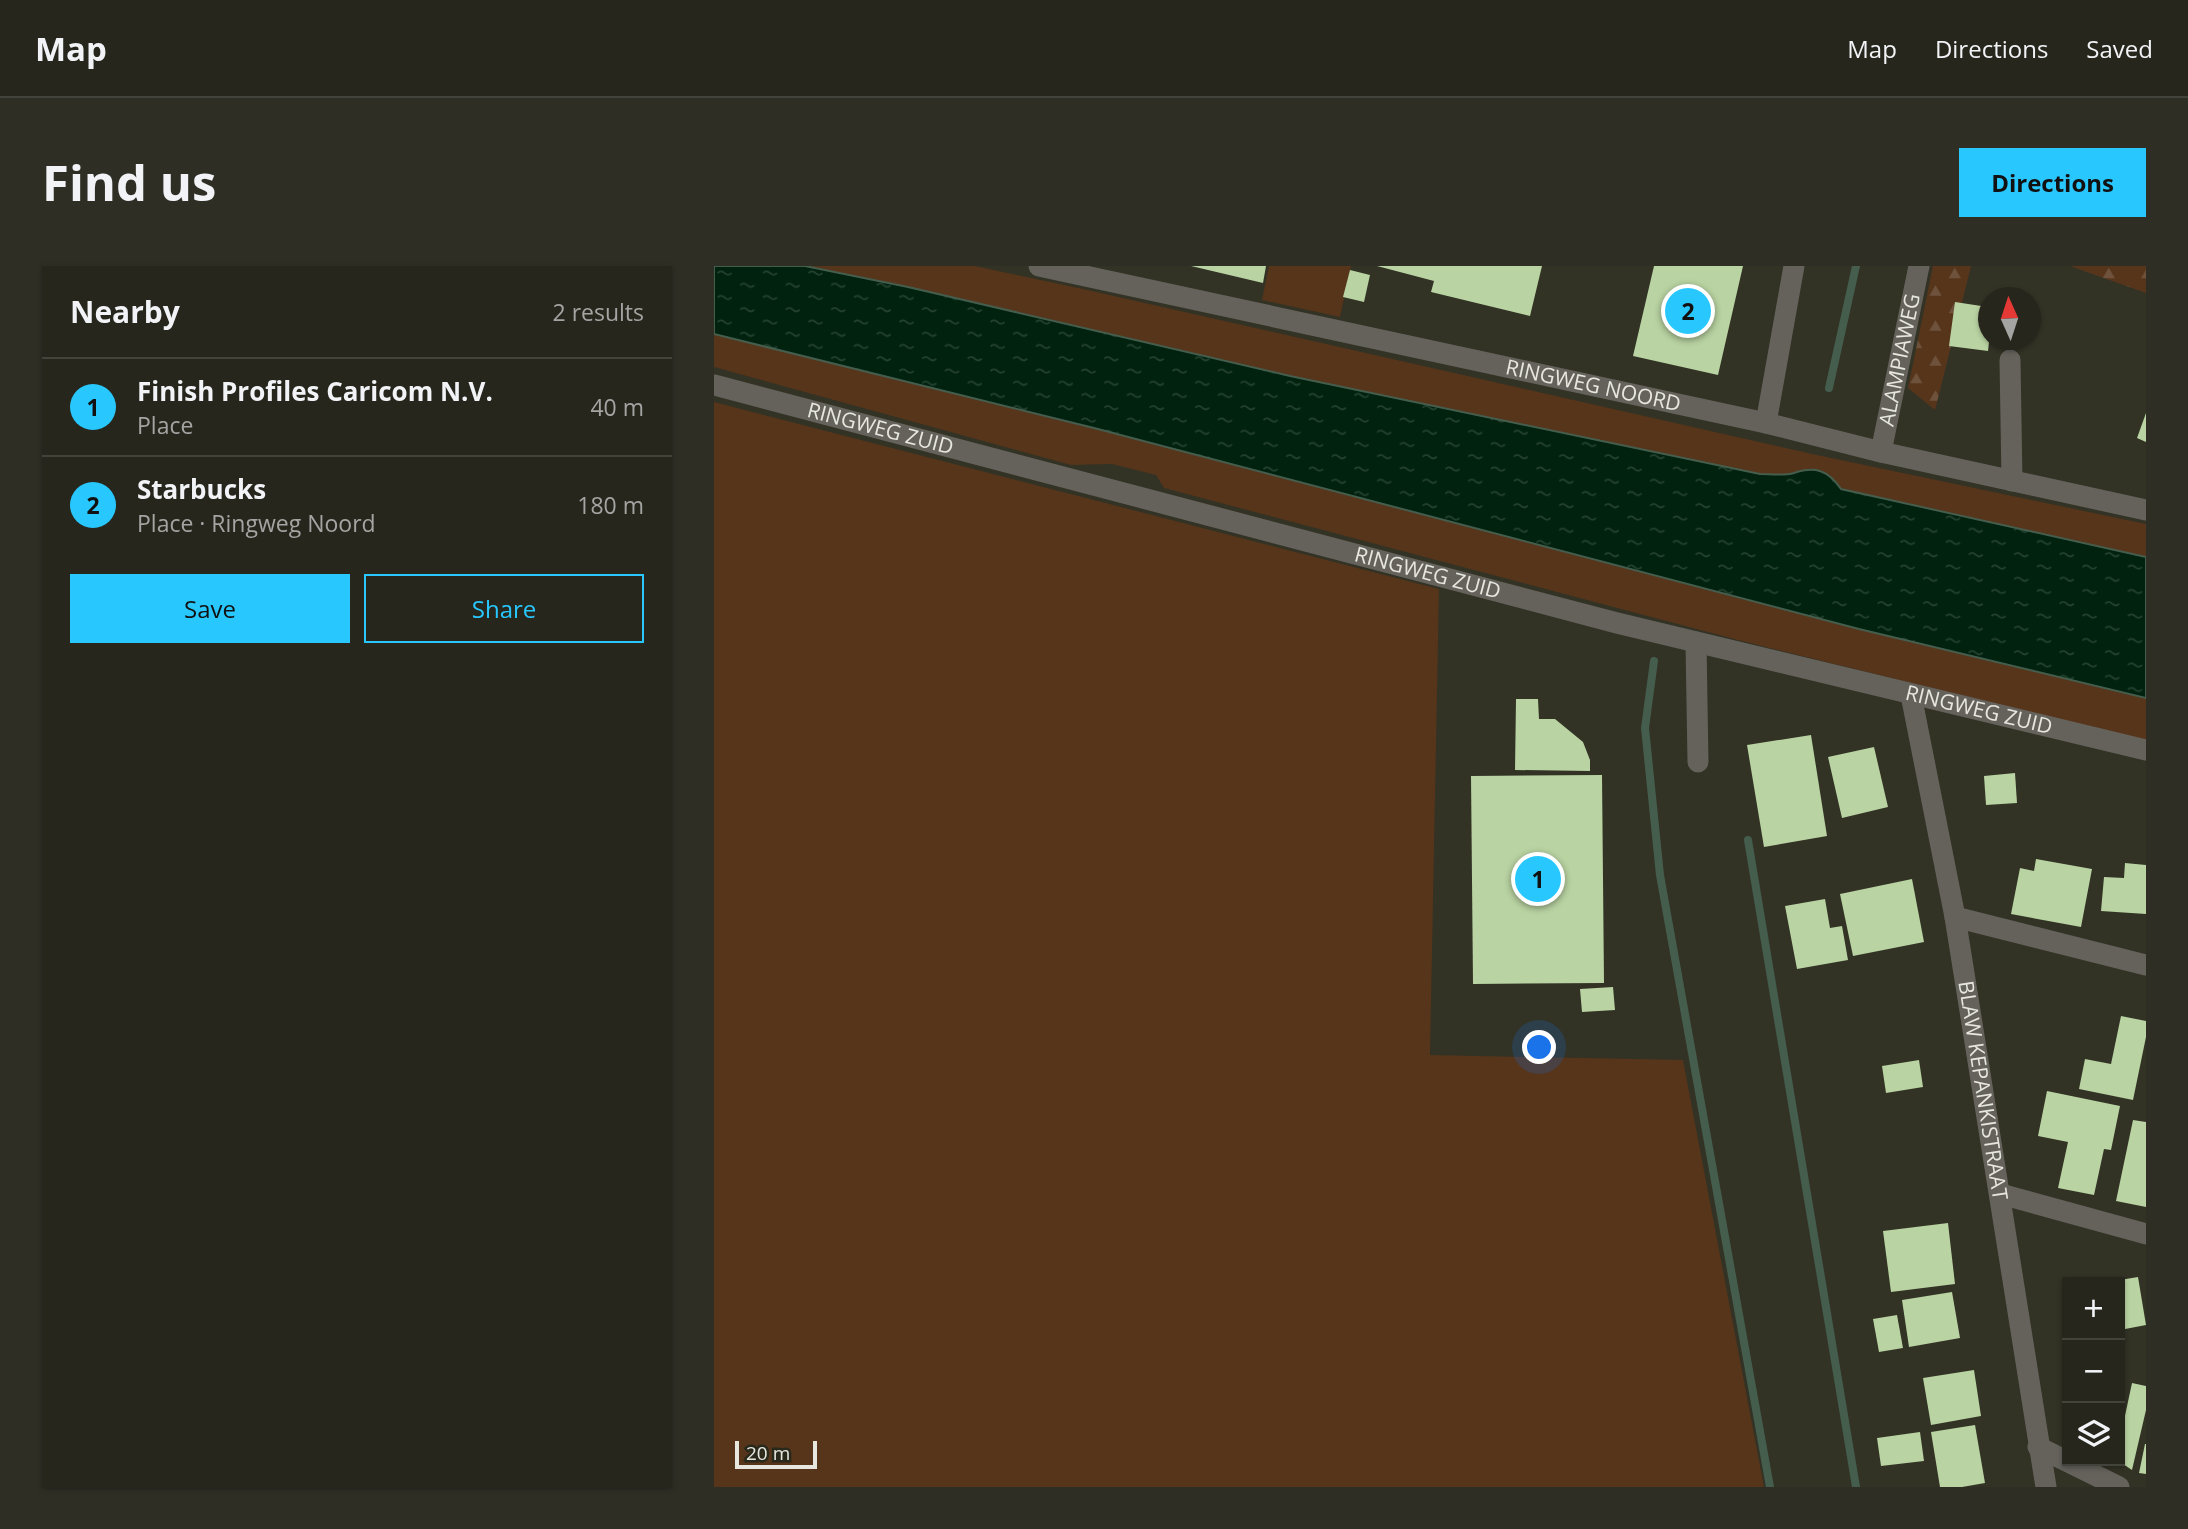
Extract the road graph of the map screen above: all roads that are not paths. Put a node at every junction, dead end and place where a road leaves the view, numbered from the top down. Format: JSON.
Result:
{"nodes":[{"id":1,"x":1039,"y":266,"type":"edge"},
{"id":2,"x":1794,"y":266,"type":"edge"},
{"id":3,"x":1919,"y":266,"type":"edge"},
{"id":4,"x":2010,"y":360,"type":"dead end"},
{"id":5,"x":714,"y":385,"type":"edge"},
{"id":6,"x":1766,"y":423,"type":"junction"},
{"id":7,"x":1881,"y":452,"type":"junction"},
{"id":8,"x":2012,"y":481,"type":"junction"},
{"id":9,"x":2146,"y":510,"type":"edge"},
{"id":10,"x":1696,"y":642,"type":"junction"},
{"id":11,"x":1911,"y":695,"type":"junction"},
{"id":12,"x":2146,"y":750,"type":"edge"},
{"id":13,"x":1698,"y":762,"type":"dead end"},
{"id":14,"x":1955,"y":918,"type":"junction"},
{"id":15,"x":2146,"y":965,"type":"edge"},
{"id":16,"x":2001,"y":1194,"type":"junction"},
{"id":17,"x":2146,"y":1234,"type":"edge"},
{"id":18,"x":2038,"y":1447,"type":"junction"},
{"id":19,"x":2046,"y":1487,"type":"edge"},
{"id":20,"x":2119,"y":1487,"type":"edge"}],
"edges":[{"from":1,"to":6,"type":"street","name":"RINGWEG NOORD"},
{"from":2,"to":6,"type":"street"},
{"from":3,"to":7,"type":"street","name":"ALAMPIAWEG"},
{"from":4,"to":8,"type":"street"},
{"from":5,"to":10,"type":"street","name":"RINGWEG ZUID"},
{"from":6,"to":7,"type":"street","name":"RINGWEG NOORD"},
{"from":7,"to":8,"type":"street","name":"RINGWEG NOORD"},
{"from":8,"to":9,"type":"street","name":"RINGWEG NOORD"},
{"from":10,"to":11,"type":"street","name":"RINGWEG ZUID"},
{"from":10,"to":13,"type":"street"},
{"from":11,"to":12,"type":"street","name":"RINGWEG ZUID"},
{"from":11,"to":14,"type":"street","name":"BLAW KEPANKISTRAAT"},
{"from":14,"to":15,"type":"street"},
{"from":14,"to":16,"type":"street","name":"BLAW KEPANKISTRAAT"},
{"from":16,"to":17,"type":"street"},
{"from":16,"to":18,"type":"street","name":"BLAW KEPANKISTRAAT"},
{"from":18,"to":19,"type":"street","name":"BLAW KEPANKISTRAAT"},
{"from":18,"to":20,"type":"street"}]}
